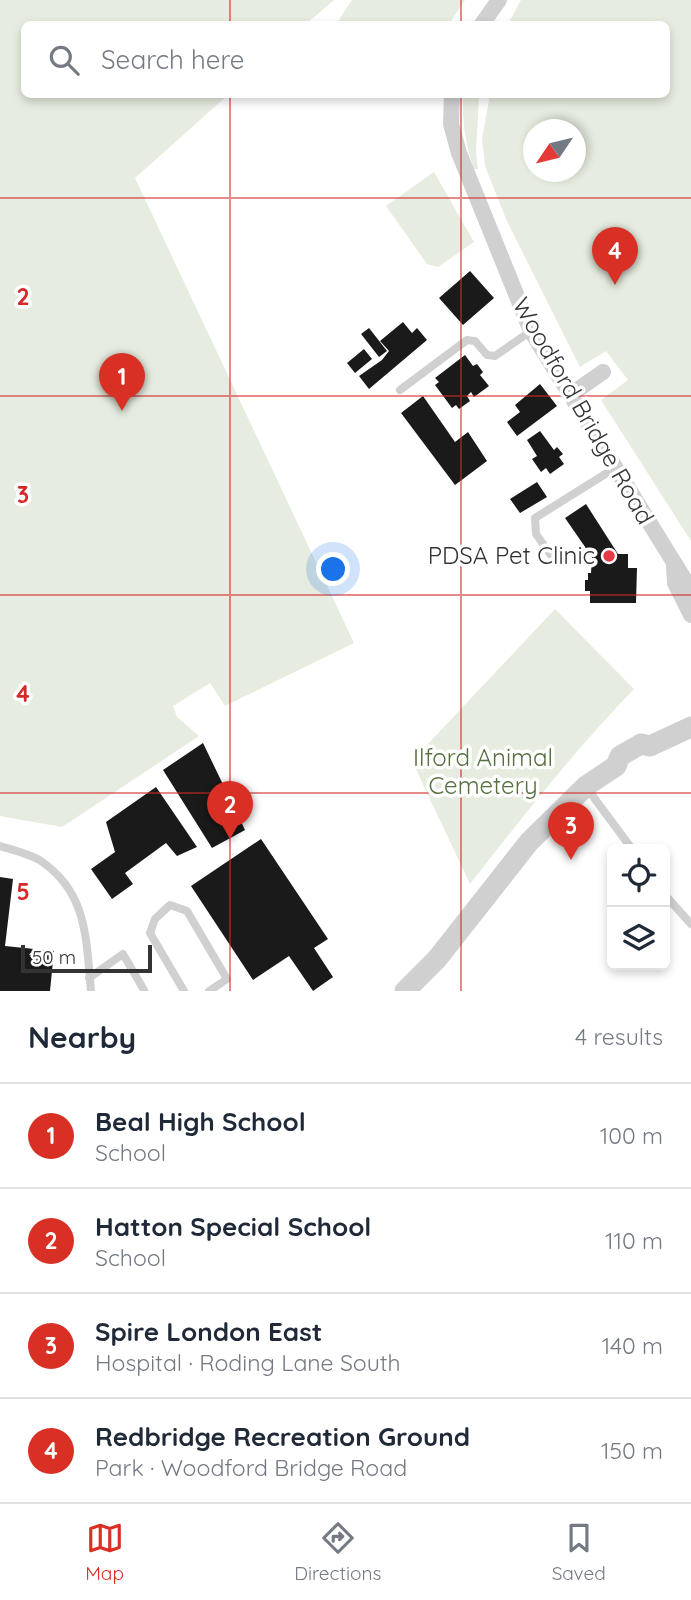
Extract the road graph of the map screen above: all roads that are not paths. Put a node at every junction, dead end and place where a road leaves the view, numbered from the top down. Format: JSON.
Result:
{"nodes":[{"id":1,"x":499,"y":0,"type":"edge"},
{"id":2,"x":484,"y":21,"type":"edge"},
{"id":3,"x":452,"y":98,"type":"edge"},
{"id":4,"x":531,"y":331,"type":"junction"},
{"id":5,"x":603,"y":372,"type":"dead end"},
{"id":6,"x":400,"y":390,"type":"dead end"},
{"id":7,"x":570,"y":395,"type":"junction"},
{"id":8,"x":615,"y":468,"type":"junction"},
{"id":9,"x":555,"y":561,"type":"dead end"},
{"id":10,"x":674,"y":566,"type":"junction"},
{"id":11,"x":675,"y":583,"type":"junction"},
{"id":12,"x":691,"y":590,"type":"edge"},
{"id":13,"x":691,"y":599,"type":"edge"},
{"id":14,"x":691,"y":615,"type":"edge"},
{"id":15,"x":691,"y":727,"type":"edge"},
{"id":16,"x":586,"y":786,"type":"junction"},
{"id":17,"x":628,"y":844,"type":"edge"},
{"id":18,"x":0,"y":846,"type":"edge"},
{"id":19,"x":670,"y":901,"type":"edge"},
{"id":20,"x":691,"y":924,"type":"edge"},
{"id":21,"x":89,"y":978,"type":"junction"},
{"id":22,"x":90,"y":991,"type":"edge"},
{"id":23,"x":144,"y":991,"type":"edge"},
{"id":24,"x":184,"y":991,"type":"edge"},
{"id":25,"x":209,"y":991,"type":"edge"},
{"id":26,"x":405,"y":991,"type":"edge"}],
"edges":[{"from":1,"to":2,"type":"street"},
{"from":3,"to":4,"type":"street","name":"Woodford Bridge Road"},
{"from":4,"to":6,"type":"lane"},
{"from":4,"to":7,"type":"street","name":"Woodford Bridge Road"},
{"from":5,"to":7,"type":"street"},
{"from":7,"to":8,"type":"street","name":"Woodford Bridge Road"},
{"from":8,"to":9,"type":"lane"},
{"from":8,"to":10,"type":"street","name":"Woodford Bridge Road"},
{"from":10,"to":11,"type":"street","name":"Woodford Bridge Road"},
{"from":10,"to":12,"type":"street","name":"Woodford Bridge Road"},
{"from":11,"to":13,"type":"lane"},
{"from":11,"to":14,"type":"street","name":"Woodford Bridge Road"},
{"from":15,"to":16,"type":"street"},
{"from":16,"to":17,"type":"lane"},
{"from":16,"to":26,"type":"street"},
{"from":18,"to":21,"type":"lane"},
{"from":19,"to":20,"type":"lane"},
{"from":21,"to":22,"type":"lane"},
{"from":21,"to":23,"type":"lane"},
{"from":24,"to":25,"type":"lane"}]}
